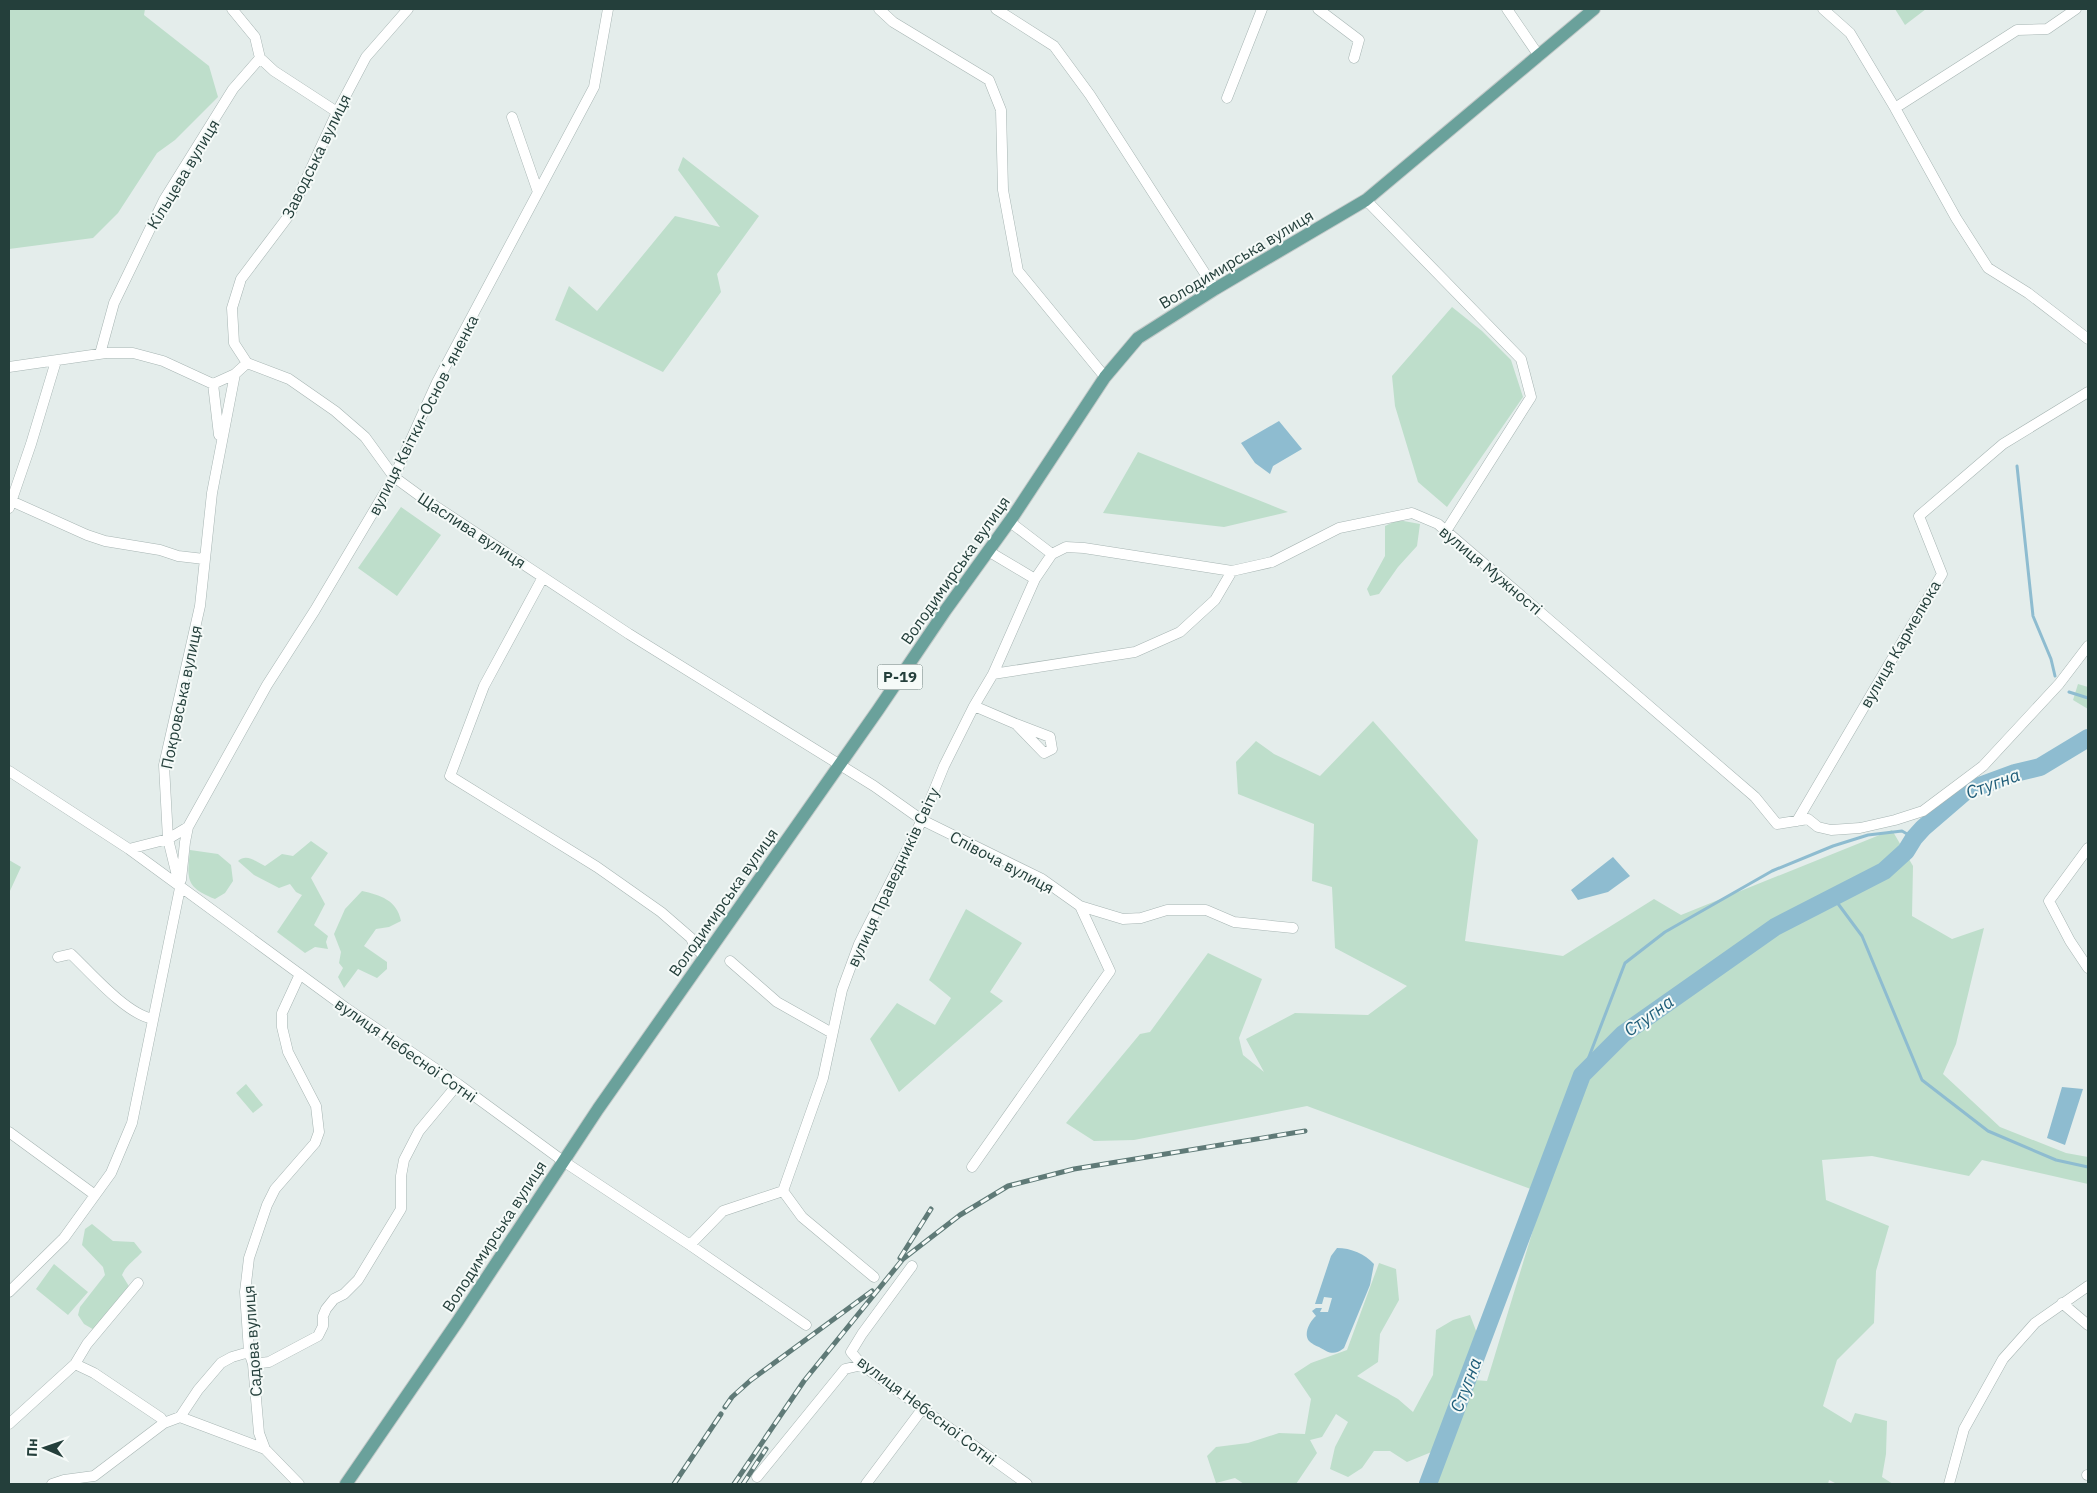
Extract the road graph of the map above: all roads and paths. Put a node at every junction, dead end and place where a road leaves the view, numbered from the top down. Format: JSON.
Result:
{"nodes":[{"id":1,"x":232,"y":9,"type":"edge"},
{"id":2,"x":408,"y":9,"type":"edge"},
{"id":3,"x":608,"y":9,"type":"edge"},
{"id":4,"x":879,"y":9,"type":"edge"},
{"id":5,"x":996,"y":9,"type":"edge"},
{"id":6,"x":1262,"y":9,"type":"edge"},
{"id":7,"x":1318,"y":9,"type":"edge"},
{"id":8,"x":1507,"y":9,"type":"edge"},
{"id":9,"x":1594,"y":9,"type":"edge"},
{"id":10,"x":1824,"y":9,"type":"edge"},
{"id":11,"x":2076,"y":9,"type":"edge"},
{"id":12,"x":1538,"y":56,"type":"junction"},
{"id":13,"x":260,"y":58,"type":"junction"},
{"id":14,"x":1354,"y":58,"type":"dead end"},
{"id":15,"x":1226,"y":98,"type":"dead end"},
{"id":16,"x":1895,"y":108,"type":"junction"},
{"id":17,"x":337,"y":112,"type":"junction"},
{"id":18,"x":512,"y":116,"type":"dead end"},
{"id":19,"x":538,"y":192,"type":"junction"},
{"id":20,"x":1366,"y":200,"type":"junction"},
{"id":21,"x":1214,"y":289,"type":"junction"},
{"id":22,"x":2088,"y":339,"type":"edge"},
{"id":23,"x":100,"y":354,"type":"junction"},
{"id":24,"x":56,"y":361,"type":"junction"},
{"id":25,"x":247,"y":363,"type":"junction"},
{"id":26,"x":9,"y":367,"type":"edge"},
{"id":27,"x":235,"y":374,"type":"junction"},
{"id":28,"x":1104,"y":377,"type":"junction"},
{"id":29,"x":213,"y":384,"type":"junction"},
{"id":30,"x":2087,"y":391,"type":"edge"},
{"id":31,"x":220,"y":444,"type":"junction"},
{"id":32,"x":394,"y":477,"type":"junction"},
{"id":33,"x":10,"y":503,"type":"edge"},
{"id":34,"x":1010,"y":522,"type":"junction"},
{"id":35,"x":1446,"y":531,"type":"junction"},
{"id":36,"x":988,"y":551,"type":"junction"},
{"id":37,"x":1052,"y":554,"type":"junction"},
{"id":38,"x":204,"y":559,"type":"junction"},
{"id":39,"x":1232,"y":571,"type":"junction"},
{"id":40,"x":543,"y":577,"type":"junction"},
{"id":41,"x":1035,"y":579,"type":"junction"},
{"id":42,"x":2088,"y":646,"type":"edge"},
{"id":43,"x":993,"y":674,"type":"junction"},
{"id":44,"x":974,"y":706,"type":"junction"},
{"id":45,"x":1016,"y":724,"type":"dead end"},
{"id":46,"x":838,"y":764,"type":"junction"},
{"id":47,"x":9,"y":771,"type":"edge"},
{"id":48,"x":922,"y":820,"type":"junction"},
{"id":49,"x":1797,"y":821,"type":"junction"},
{"id":50,"x":188,"y":826,"type":"junction"},
{"id":51,"x":168,"y":839,"type":"junction"},
{"id":52,"x":2088,"y":848,"type":"edge"},
{"id":53,"x":129,"y":849,"type":"junction"},
{"id":54,"x":180,"y":888,"type":"junction"},
{"id":55,"x":1080,"y":906,"type":"junction"},
{"id":56,"x":1293,"y":928,"type":"dead end"},
{"id":57,"x":706,"y":956,"type":"junction"},
{"id":58,"x":58,"y":957,"type":"dead end"},
{"id":59,"x":730,"y":961,"type":"dead end"},
{"id":60,"x":2088,"y":968,"type":"edge"},
{"id":61,"x":300,"y":974,"type":"junction"},
{"id":62,"x":153,"y":1019,"type":"junction"},
{"id":63,"x":832,"y":1033,"type":"junction"},
{"id":64,"x":458,"y":1084,"type":"junction"},
{"id":65,"x":9,"y":1132,"type":"edge"},
{"id":66,"x":563,"y":1161,"type":"junction"},
{"id":67,"x":972,"y":1167,"type":"dead end"},
{"id":68,"x":783,"y":1191,"type":"junction"},
{"id":69,"x":95,"y":1196,"type":"junction"},
{"id":70,"x":690,"y":1245,"type":"junction"},
{"id":71,"x":912,"y":1266,"type":"dead end"},
{"id":72,"x":874,"y":1277,"type":"dead end"},
{"id":73,"x":138,"y":1283,"type":"dead end"},
{"id":74,"x":2088,"y":1286,"type":"edge"},
{"id":75,"x":9,"y":1292,"type":"edge"},
{"id":76,"x":2062,"y":1303,"type":"junction"},
{"id":77,"x":806,"y":1325,"type":"dead end"},
{"id":78,"x":2088,"y":1325,"type":"edge"},
{"id":79,"x":250,"y":1352,"type":"junction"},
{"id":80,"x":75,"y":1364,"type":"junction"},
{"id":81,"x":252,"y":1364,"type":"junction"},
{"id":82,"x":862,"y":1364,"type":"junction"},
{"id":83,"x":923,"y":1408,"type":"junction"},
{"id":84,"x":180,"y":1417,"type":"junction"},
{"id":85,"x":164,"y":1422,"type":"junction"},
{"id":86,"x":9,"y":1424,"type":"edge"},
{"id":87,"x":265,"y":1449,"type":"junction"},
{"id":88,"x":757,"y":1477,"type":"dead end"},
{"id":89,"x":294,"y":1483,"type":"edge"},
{"id":90,"x":52,"y":1484,"type":"edge"},
{"id":91,"x":346,"y":1484,"type":"edge"},
{"id":92,"x":866,"y":1484,"type":"edge"},
{"id":93,"x":1027,"y":1484,"type":"edge"},
{"id":94,"x":1949,"y":1484,"type":"edge"}],
"edges":[{"from":1,"to":13,"type":"street"},
{"from":2,"to":17,"type":"street","name":"Заводська вулиця"},
{"from":3,"to":19,"type":"street","name":"вулиця Квітки-Основʼяненка"},
{"from":4,"to":28,"type":"street"},
{"from":5,"to":21,"type":"street"},
{"from":6,"to":15,"type":"street"},
{"from":7,"to":14,"type":"street"},
{"from":8,"to":12,"type":"street"},
{"from":9,"to":12,"type":"main road","name":"Володимирська вулиця","number":"Р-19"},
{"from":10,"to":16,"type":"street"},
{"from":11,"to":16,"type":"street"},
{"from":12,"to":20,"type":"main road","name":"Володимирська вулиця","number":"Р-19"},
{"from":13,"to":17,"type":"street"},
{"from":13,"to":23,"type":"street","name":"Кільцева вулиця"},
{"from":16,"to":22,"type":"street"},
{"from":17,"to":25,"type":"street","name":"Заводська вулиця"},
{"from":18,"to":19,"type":"street"},
{"from":19,"to":32,"type":"street","name":"вулиця Квітки-Основʼяненка"},
{"from":20,"to":21,"type":"main road","name":"Володимирська вулиця","number":"Р-19"},
{"from":20,"to":35,"type":"street"},
{"from":21,"to":28,"type":"main road","name":"Володимирська вулиця","number":"Р-19"},
{"from":23,"to":24,"type":"street"},
{"from":23,"to":29,"type":"street"},
{"from":24,"to":26,"type":"street"},
{"from":24,"to":33,"type":"street"},
{"from":25,"to":27,"type":"street"},
{"from":25,"to":32,"type":"street","name":"Щаслива вулиця"},
{"from":27,"to":29,"type":"street"},
{"from":27,"to":31,"type":"street","name":"Покровська вулиця"},
{"from":28,"to":34,"type":"main road","name":"Володимирська вулиця","number":"Р-19"},
{"from":29,"to":31,"type":"street"},
{"from":30,"to":49,"type":"street","name":"вулиця Кармелюка"},
{"from":31,"to":38,"type":"street","name":"Покровська вулиця"},
{"from":32,"to":40,"type":"street","name":"Щаслива вулиця"},
{"from":32,"to":50,"type":"street","name":"вулиця Квітки-Основʼяненка"},
{"from":33,"to":38,"type":"street"},
{"from":34,"to":36,"type":"main road","name":"Володимирська вулиця","number":"Р-19"},
{"from":34,"to":37,"type":"street"},
{"from":35,"to":39,"type":"street","name":"вулиця Мужності"},
{"from":35,"to":49,"type":"street","name":"вулиця Мужності"},
{"from":36,"to":41,"type":"street"},
{"from":36,"to":46,"type":"main road","name":"Володимирська вулиця","number":"Р-19"},
{"from":37,"to":39,"type":"street","name":"вулиця Мужності"},
{"from":37,"to":41,"type":"street","name":"вулиця Праведників Світу"},
{"from":38,"to":51,"type":"street","name":"Покровська вулиця"},
{"from":39,"to":43,"type":"street"},
{"from":40,"to":46,"type":"street","name":"Щаслива вулиця"},
{"from":40,"to":57,"type":"street","name":"Щаслива вулиця"},
{"from":41,"to":43,"type":"street","name":"вулиця Праведників Світу"},
{"from":42,"to":49,"type":"street"},
{"from":43,"to":44,"type":"street","name":"вулиця Праведників Світу"},
{"from":44,"to":45,"type":"street"},
{"from":44,"to":48,"type":"street","name":"вулиця Праведників Світу"},
{"from":46,"to":48,"type":"street","name":"Співоча вулиця"},
{"from":46,"to":57,"type":"main road","name":"Володимирська вулиця","number":"Р-19"},
{"from":47,"to":53,"type":"street","name":"вулиця Небесної Сотні"},
{"from":48,"to":55,"type":"street","name":"Співоча вулиця"},
{"from":48,"to":63,"type":"street","name":"вулиця Праведників Світу"},
{"from":50,"to":51,"type":"street","name":"вулиця Квітки-Основʼяненка"},
{"from":50,"to":54,"type":"street"},
{"from":51,"to":53,"type":"street","name":"вулиця Квітки-Основʼяненка"},
{"from":51,"to":54,"type":"street","name":"Покровська вулиця"},
{"from":52,"to":60,"type":"street"},
{"from":53,"to":54,"type":"street","name":"вулиця Небесної Сотні"},
{"from":54,"to":61,"type":"street","name":"вулиця Небесної Сотні"},
{"from":54,"to":62,"type":"street","name":"Покровська вулиця"},
{"from":55,"to":56,"type":"street"},
{"from":55,"to":67,"type":"street","name":"Співоча вулиця"},
{"from":57,"to":66,"type":"main road","name":"Володимирська вулиця","number":"Р-19"},
{"from":58,"to":62,"type":"street"},
{"from":59,"to":63,"type":"street"},
{"from":61,"to":64,"type":"street","name":"вулиця Небесної Сотні"},
{"from":61,"to":79,"type":"street","name":"Садова вулиця"},
{"from":62,"to":69,"type":"street","name":"Покровська вулиця"},
{"from":63,"to":68,"type":"street","name":"вулиця Праведників Світу"},
{"from":64,"to":66,"type":"street","name":"вулиця Небесної Сотні"},
{"from":64,"to":81,"type":"street"},
{"from":65,"to":69,"type":"street"},
{"from":66,"to":70,"type":"street","name":"вулиця Небесної Сотні"},
{"from":66,"to":91,"type":"main road","name":"Володимирська вулиця","number":"Р-19"},
{"from":68,"to":70,"type":"street"},
{"from":68,"to":72,"type":"street"},
{"from":69,"to":75,"type":"street","name":"Покровська вулиця"},
{"from":70,"to":77,"type":"street","name":"вулиця Небесної Сотні"},
{"from":71,"to":82,"type":"street","name":"вулиця Небесної Сотні"},
{"from":73,"to":80,"type":"street"},
{"from":74,"to":76,"type":"street"},
{"from":76,"to":78,"type":"street"},
{"from":76,"to":94,"type":"street"},
{"from":79,"to":81,"type":"street","name":"Садова вулиця"},
{"from":79,"to":84,"type":"street"},
{"from":80,"to":85,"type":"street"},
{"from":80,"to":86,"type":"street"},
{"from":81,"to":87,"type":"street","name":"Садова вулиця"},
{"from":82,"to":83,"type":"street","name":"вулиця Небесної Сотні"},
{"from":82,"to":88,"type":"street"},
{"from":83,"to":92,"type":"street"},
{"from":83,"to":93,"type":"street","name":"вулиця Небесної Сотні"},
{"from":84,"to":85,"type":"street"},
{"from":84,"to":87,"type":"street"},
{"from":85,"to":90,"type":"street"},
{"from":87,"to":89,"type":"street","name":"Садова вулиця"}]}
